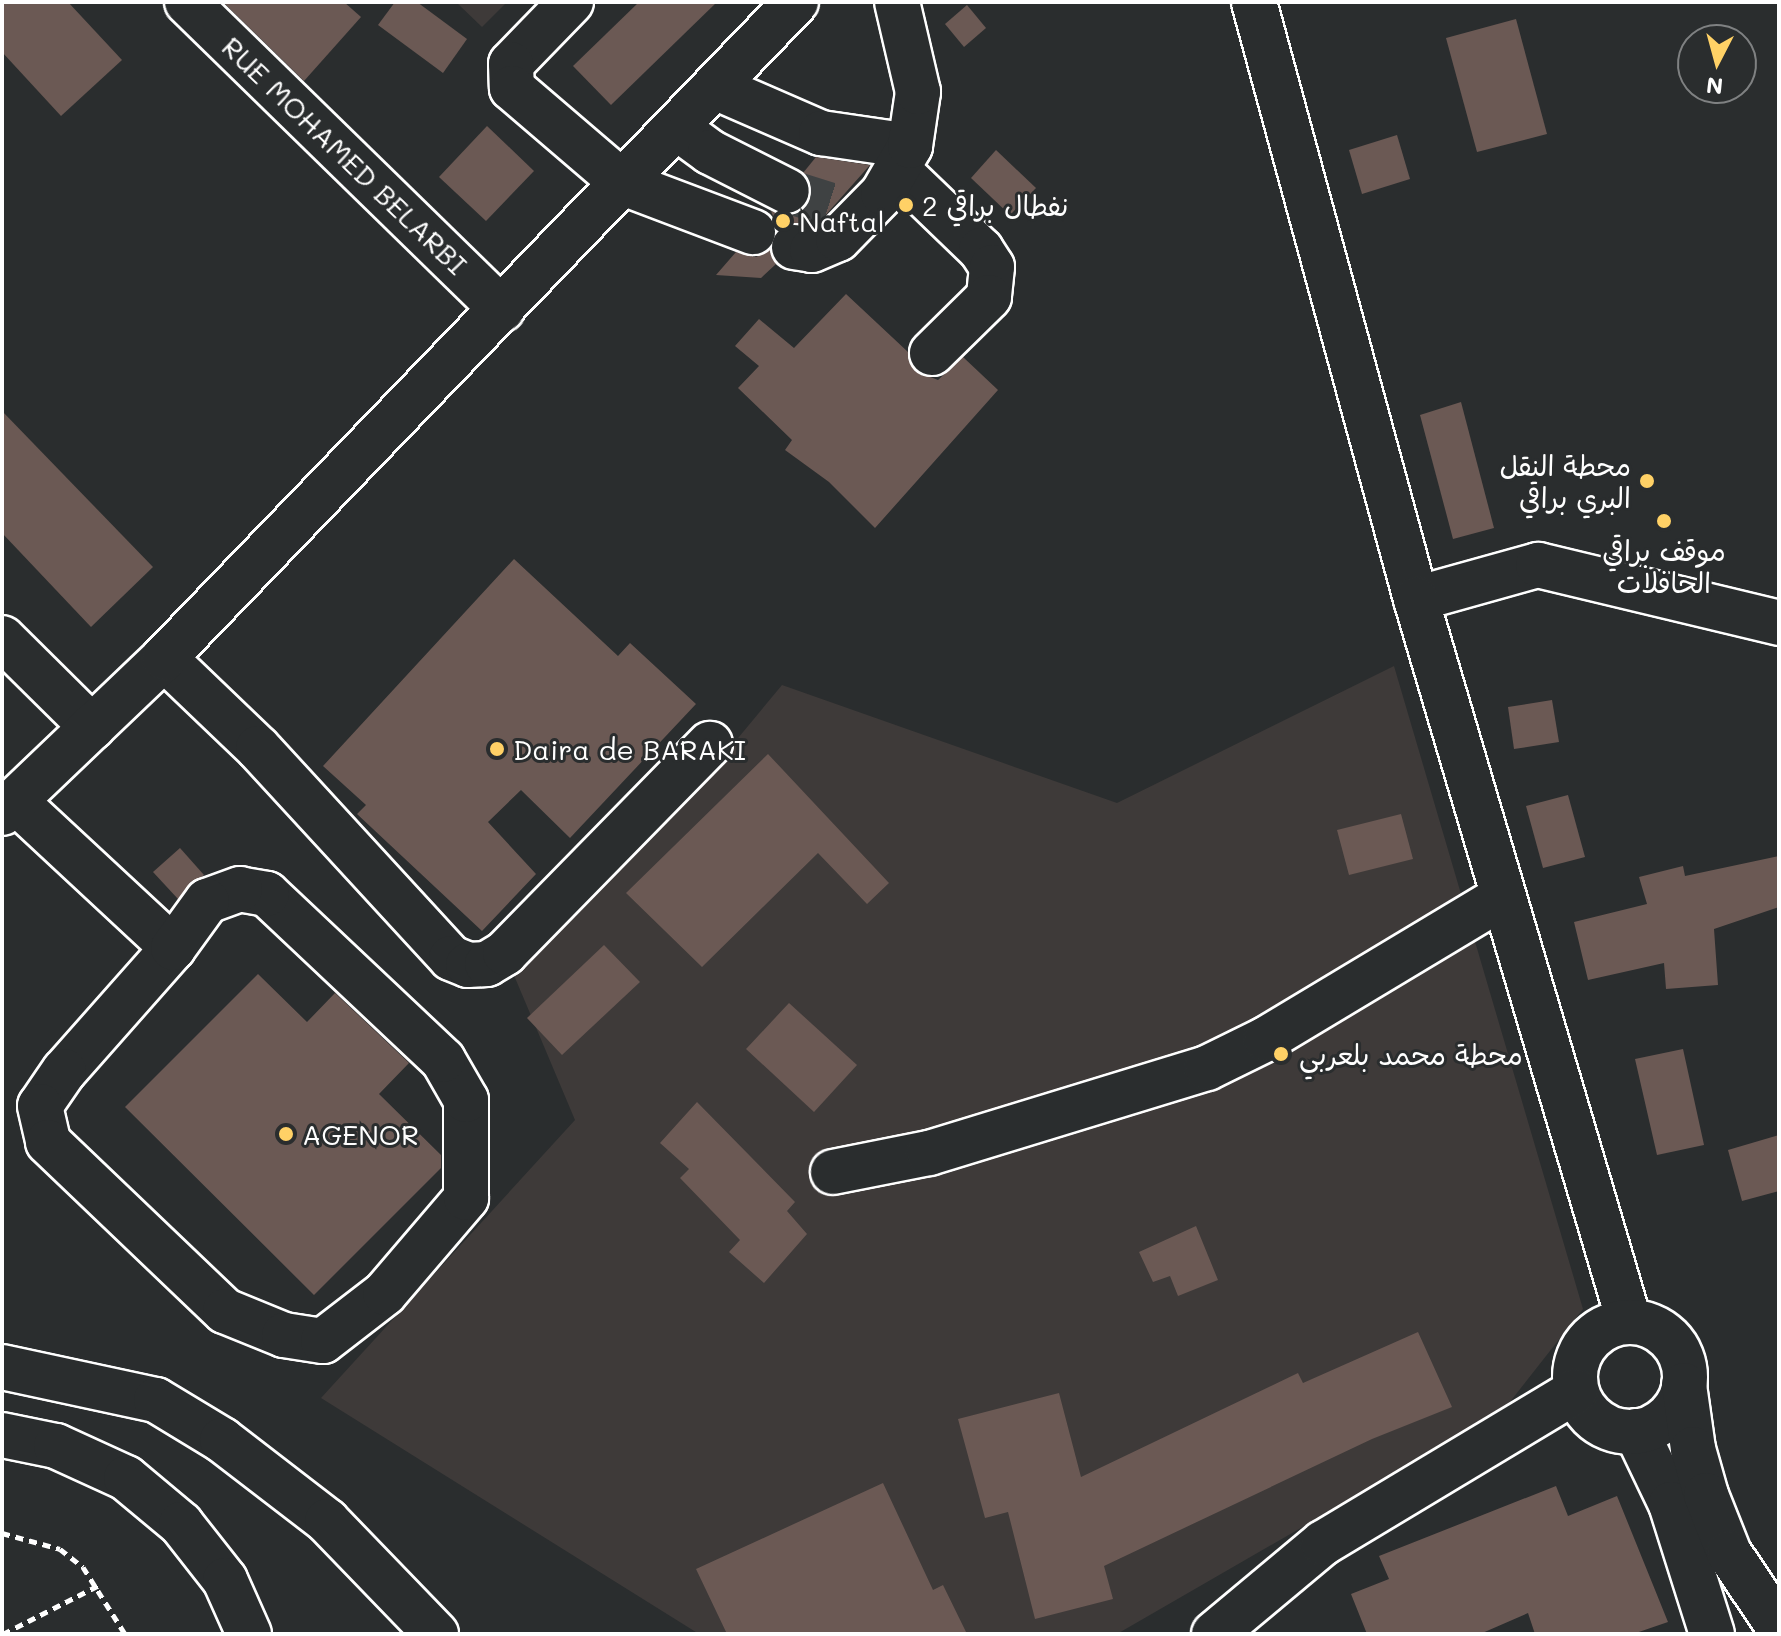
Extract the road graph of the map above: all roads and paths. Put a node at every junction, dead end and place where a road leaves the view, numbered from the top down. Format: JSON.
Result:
{"nodes":[{"id":1,"x":187,"y":2,"type":"edge"},
{"id":2,"x":571,"y":2,"type":"edge"},
{"id":3,"x":796,"y":2,"type":"edge"},
{"id":4,"x":897,"y":2,"type":"edge"},
{"id":5,"x":1254,"y":2,"type":"edge"},
{"id":6,"x":715,"y":87,"type":"junction"},
{"id":7,"x":676,"y":127,"type":"junction"},
{"id":8,"x":904,"y":159,"type":"junction"},
{"id":9,"x":623,"y":183,"type":"junction"},
{"id":10,"x":787,"y":191,"type":"tunnel mouth"},
{"id":11,"x":753,"y":232,"type":"dead end"},
{"id":12,"x":794,"y":247,"type":"dead end"},
{"id":13,"x":502,"y":309,"type":"junction"},
{"id":14,"x":932,"y":353,"type":"dead end"},
{"id":15,"x":1416,"y":599,"type":"junction"},
{"id":16,"x":1779,"y":623,"type":"edge"},
{"id":17,"x":2,"y":638,"type":"edge"},
{"id":18,"x":164,"y":658,"type":"junction"},
{"id":19,"x":92,"y":727,"type":"junction"},
{"id":20,"x":710,"y":744,"type":"dead end"},
{"id":21,"x":8,"y":807,"type":"edge"},
{"id":22,"x":1502,"y":897,"type":"junction"},
{"id":23,"x":173,"y":948,"type":"junction"},
{"id":24,"x":833,"y":1172,"type":"dead end"},
{"id":25,"x":1629,"y":1321,"type":"junction"},
{"id":26,"x":2,"y":1348,"type":"edge"},
{"id":27,"x":2,"y":1367,"type":"edge"},
{"id":28,"x":1684,"y":1385,"type":"junction"},
{"id":29,"x":1576,"y":1391,"type":"junction"},
{"id":30,"x":156,"y":1400,"type":"junction"},
{"id":31,"x":1636,"y":1431,"type":"junction"},
{"id":32,"x":2,"y":1435,"type":"edge"},
{"id":33,"x":2,"y":1533,"type":"edge"},
{"id":34,"x":99,"y":1585,"type":"junction"},
{"id":35,"x":1779,"y":1627,"type":"edge"},
{"id":36,"x":3,"y":1634,"type":"edge"},
{"id":37,"x":125,"y":1634,"type":"edge"},
{"id":38,"x":249,"y":1634,"type":"edge"},
{"id":39,"x":436,"y":1634,"type":"edge"},
{"id":40,"x":1214,"y":1634,"type":"edge"},
{"id":41,"x":1712,"y":1634,"type":"edge"}],
"edges":[{"from":1,"to":13,"type":"main road","name":"RUE MOHAMED BELARBI"},
{"from":2,"to":9,"type":"main road"},
{"from":3,"to":6,"type":"main road"},
{"from":4,"to":8,"type":"main road"},
{"from":5,"to":15,"type":"main road"},
{"from":6,"to":7,"type":"main road"},
{"from":6,"to":8,"type":"main road"},
{"from":7,"to":9,"type":"main road"},
{"from":7,"to":10,"type":"main road"},
{"from":8,"to":12,"type":"main road"},
{"from":8,"to":14,"type":"main road"},
{"from":9,"to":11,"type":"main road"},
{"from":9,"to":13,"type":"main road"},
{"from":13,"to":18,"type":"main road"},
{"from":15,"to":16,"type":"main road"},
{"from":15,"to":22,"type":"main road"},
{"from":17,"to":19,"type":"main road"},
{"from":18,"to":19,"type":"main road"},
{"from":18,"to":20,"type":"main road"},
{"from":19,"to":21,"type":"main road"},
{"from":21,"to":23,"type":"main road"},
{"from":22,"to":24,"type":"main road"},
{"from":22,"to":25,"type":"main road"},
{"from":23,"to":23,"type":"main road"},
{"from":25,"to":28,"type":"main road"},
{"from":25,"to":29,"type":"main road"},
{"from":26,"to":30,"type":"main road"},
{"from":27,"to":30,"type":"main road"},
{"from":28,"to":31,"type":"main road"},
{"from":28,"to":35,"type":"main road"},
{"from":29,"to":31,"type":"main road"},
{"from":29,"to":40,"type":"main road"},
{"from":30,"to":39,"type":"main road"},
{"from":31,"to":41,"type":"main road"},
{"from":32,"to":38,"type":"main road"},
{"from":33,"to":34,"type":"path"},
{"from":34,"to":36,"type":"path"},
{"from":34,"to":37,"type":"path"}]}
